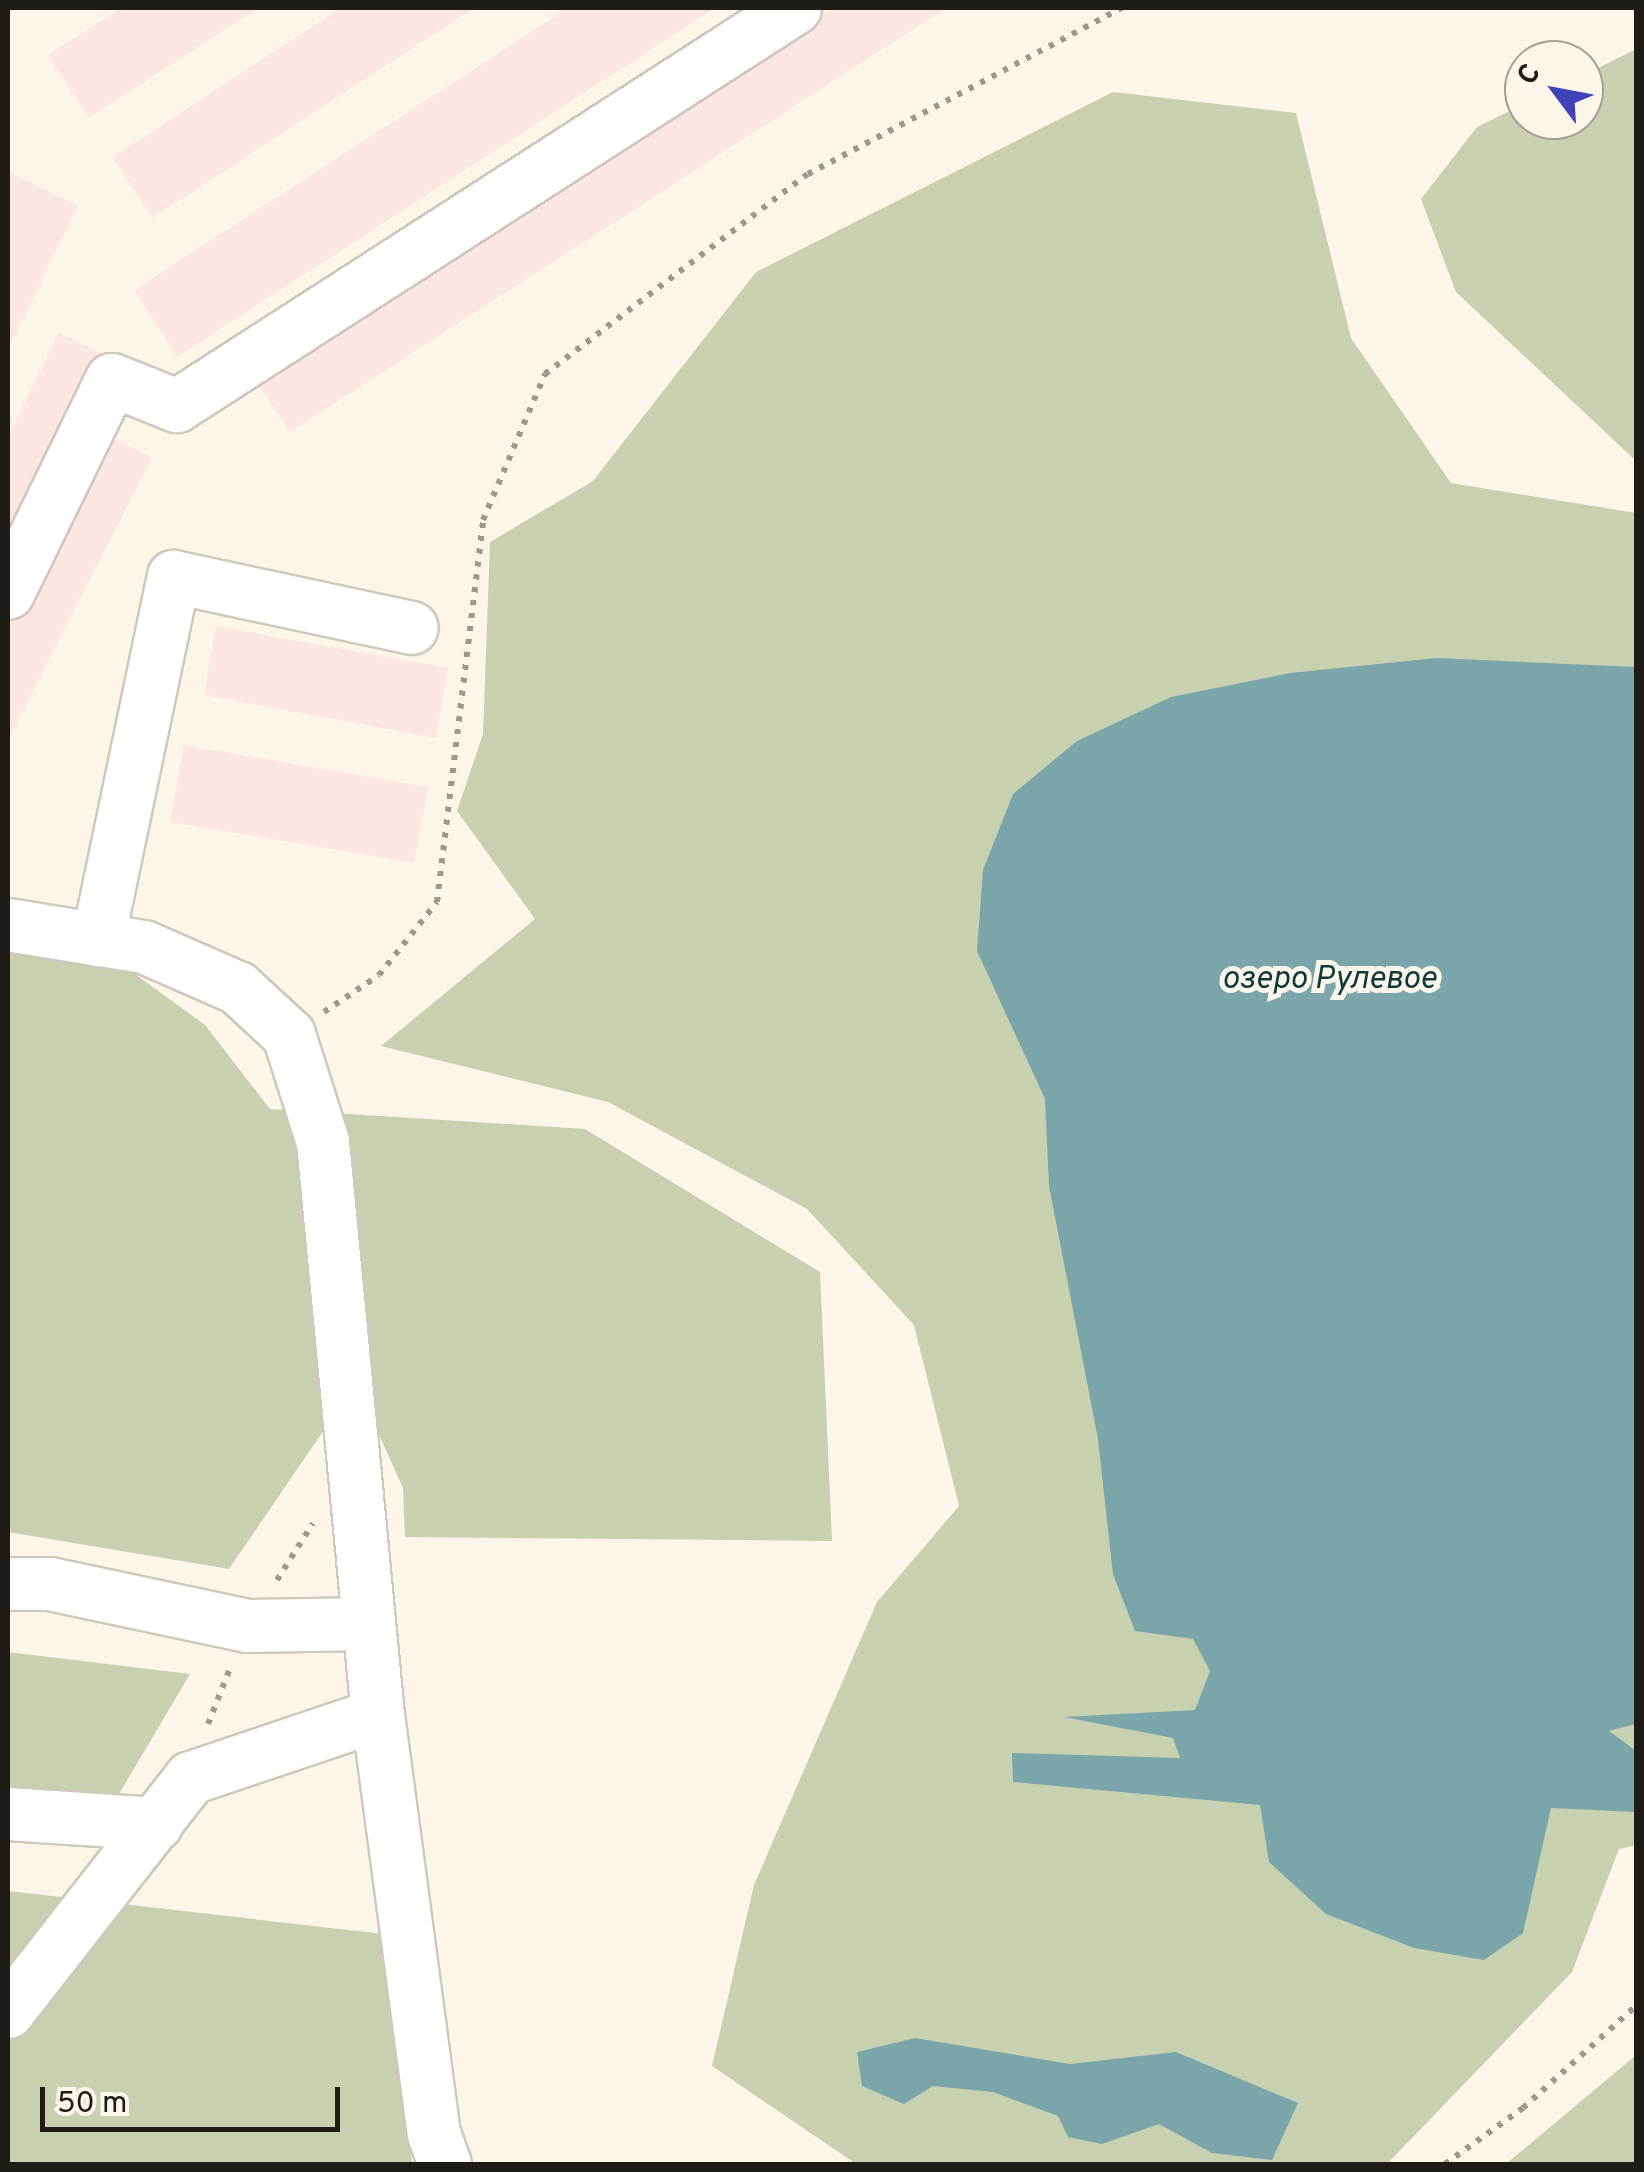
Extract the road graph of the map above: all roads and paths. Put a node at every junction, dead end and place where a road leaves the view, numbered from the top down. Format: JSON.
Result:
{"nodes":[{"id":1,"x":795,"y":8,"type":"edge"},
{"id":2,"x":1122,"y":8,"type":"edge"},
{"id":3,"x":8,"y":594,"type":"edge"},
{"id":4,"x":412,"y":628,"type":"dead end"},
{"id":5,"x":8,"y":925,"type":"edge"},
{"id":6,"x":98,"y":940,"type":"junction"},
{"id":7,"x":289,"y":1034,"type":"junction"},
{"id":8,"x":8,"y":1584,"type":"edge"},
{"id":9,"x":370,"y":1624,"type":"junction"},
{"id":10,"x":378,"y":1715,"type":"junction"},
{"id":11,"x":8,"y":1814,"type":"edge"},
{"id":12,"x":158,"y":1824,"type":"junction"},
{"id":13,"x":1636,"y":2006,"type":"edge"},
{"id":14,"x":8,"y":2012,"type":"edge"},
{"id":15,"x":445,"y":2164,"type":"edge"},
{"id":16,"x":1444,"y":2164,"type":"edge"}],
"edges":[{"from":1,"to":3,"type":"street"},
{"from":2,"to":7,"type":"path"},
{"from":4,"to":6,"type":"street"},
{"from":5,"to":6,"type":"street"},
{"from":6,"to":7,"type":"street"},
{"from":7,"to":9,"type":"street"},
{"from":8,"to":9,"type":"street"},
{"from":9,"to":10,"type":"street"},
{"from":10,"to":12,"type":"street"},
{"from":10,"to":15,"type":"street"},
{"from":11,"to":12,"type":"street"},
{"from":12,"to":14,"type":"street"},
{"from":13,"to":16,"type":"path"}]}
